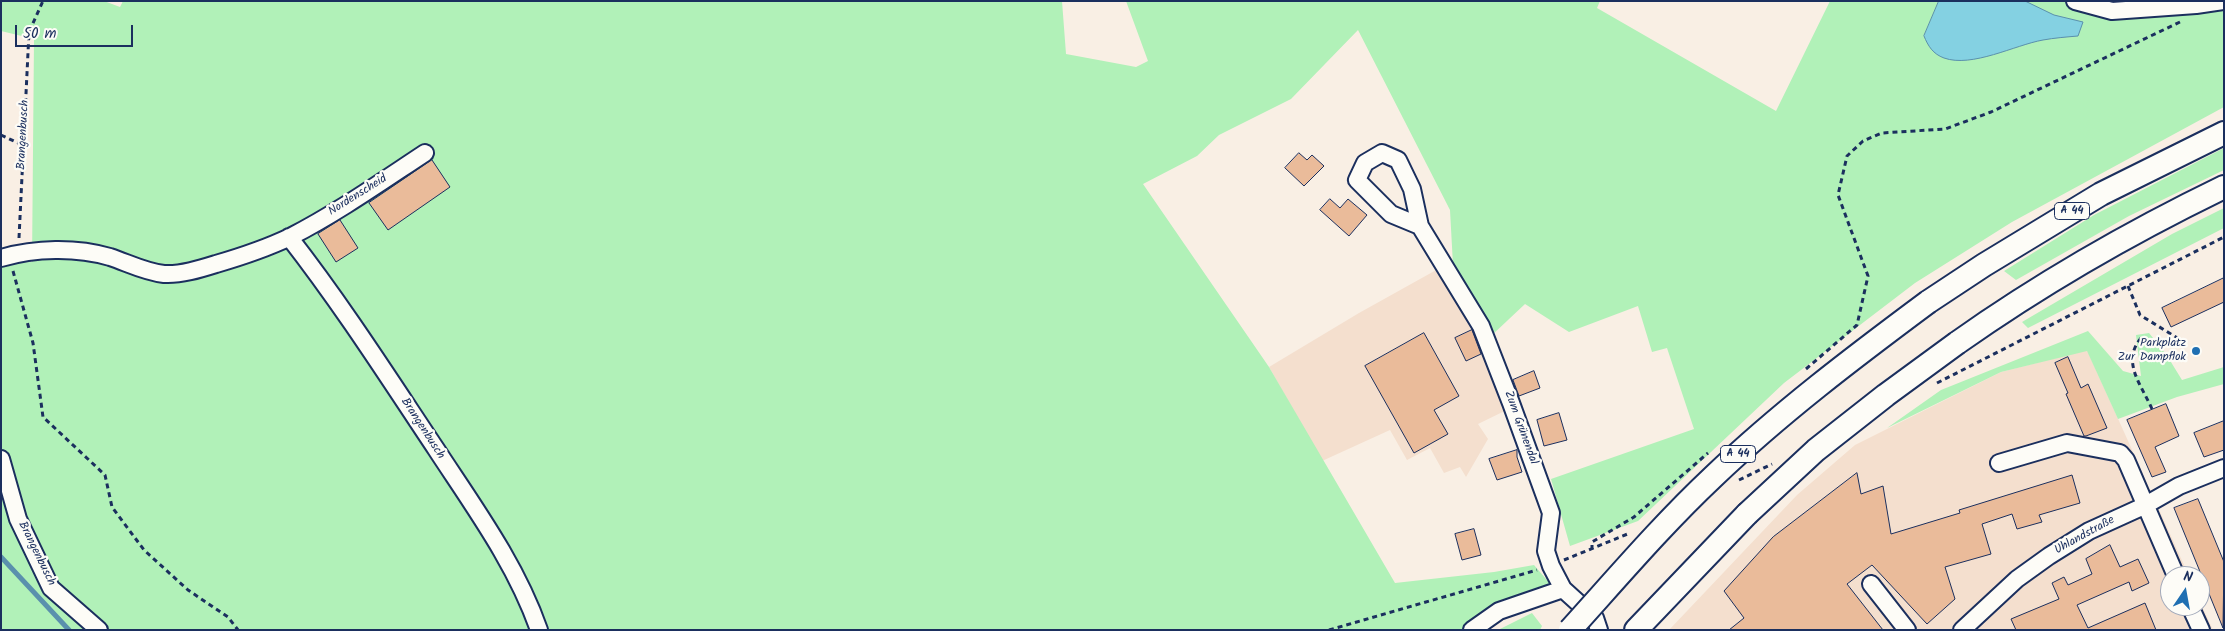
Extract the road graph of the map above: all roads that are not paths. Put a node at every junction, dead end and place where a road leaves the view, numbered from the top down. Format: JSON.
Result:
{"nodes":[{"id":1,"x":2075,"y":1,"type":"edge"},
{"id":2,"x":2222,"y":1,"type":"edge"},
{"id":3,"x":2224,"y":133,"type":"edge"},
{"id":4,"x":425,"y":153,"type":"dead end"},
{"id":5,"x":2224,"y":187,"type":"edge"},
{"id":6,"x":1420,"y":226,"type":"junction"},
{"id":7,"x":289,"y":237,"type":"junction"},
{"id":8,"x":9,"y":256,"type":"edge"},
{"id":9,"x":1,"y":459,"type":"edge"},
{"id":10,"x":1999,"y":463,"type":"dead end"},
{"id":11,"x":2224,"y":468,"type":"edge"},
{"id":12,"x":2144,"y":506,"type":"junction"},
{"id":13,"x":2171,"y":566,"type":"edge"},
{"id":14,"x":1871,"y":584,"type":"dead end"},
{"id":15,"x":1563,"y":589,"type":"junction"},
{"id":16,"x":2195,"y":616,"type":"edge"},
{"id":17,"x":99,"y":630,"type":"edge"},
{"id":18,"x":539,"y":630,"type":"edge"},
{"id":19,"x":1472,"y":630,"type":"edge"},
{"id":20,"x":1570,"y":630,"type":"edge"},
{"id":21,"x":1598,"y":630,"type":"edge"},
{"id":22,"x":1636,"y":630,"type":"edge"},
{"id":23,"x":1907,"y":630,"type":"edge"},
{"id":24,"x":1962,"y":630,"type":"edge"},
{"id":25,"x":2201,"y":630,"type":"edge"}],
"edges":[{"from":1,"to":2,"type":"street"},
{"from":3,"to":20,"type":"highway","number":"A 44","bridge":true},
{"from":4,"to":7,"type":"street","name":"Nordenscheid"},
{"from":5,"to":22,"type":"highway","bridge":true},
{"from":6,"to":6,"type":"street","name":"Zum Grünendal"},
{"from":6,"to":15,"type":"street","name":"Zum Grünendal"},
{"from":7,"to":8,"type":"street","name":"Nordenscheid"},
{"from":7,"to":18,"type":"street","name":"Brangenbusch"},
{"from":9,"to":17,"type":"street","name":"Brangenbusch"},
{"from":10,"to":12,"type":"street"},
{"from":11,"to":12,"type":"street","name":"Uhlandstraße"},
{"from":12,"to":13,"type":"street"},
{"from":12,"to":24,"type":"street","name":"Uhlandstraße"},
{"from":14,"to":23,"type":"street"},
{"from":15,"to":19,"type":"street"},
{"from":15,"to":21,"type":"street","name":"Zum Grünendal"},
{"from":16,"to":25,"type":"street"}]}
